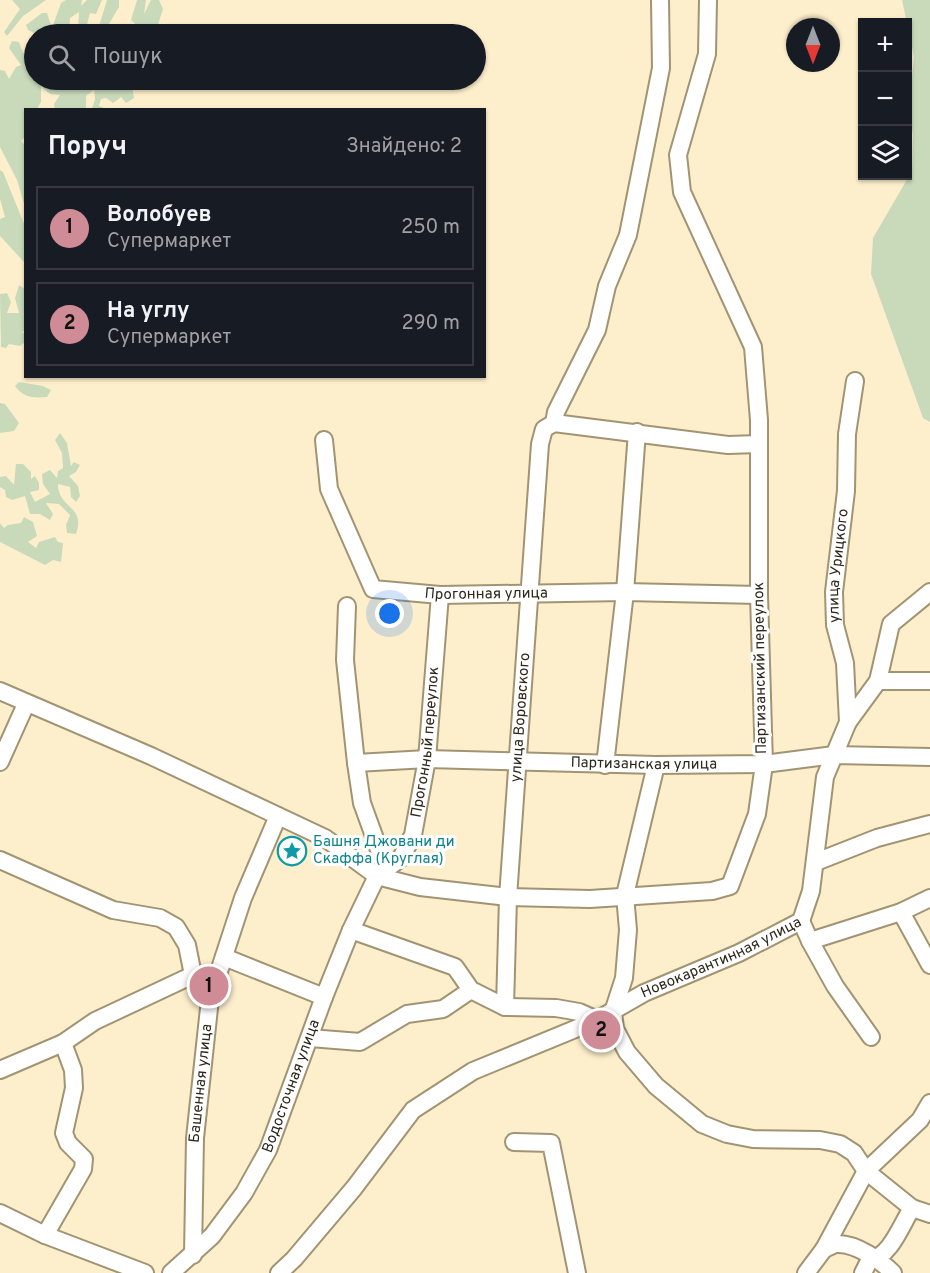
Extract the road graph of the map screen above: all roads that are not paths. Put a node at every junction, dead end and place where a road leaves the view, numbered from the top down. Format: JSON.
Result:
{"nodes":[{"id":1,"x":660,"y":0,"type":"edge"},
{"id":2,"x":708,"y":0,"type":"edge"},
{"id":3,"x":855,"y":381,"type":"dead end"},
{"id":4,"x":549,"y":426,"type":"junction"},
{"id":5,"x":637,"y":432,"type":"junction"},
{"id":6,"x":324,"y":440,"type":"dead end"},
{"id":7,"x":758,"y":444,"type":"junction"},
{"id":8,"x":530,"y":592,"type":"junction"},
{"id":9,"x":625,"y":592,"type":"junction"},
{"id":10,"x":930,"y":592,"type":"edge"},
{"id":11,"x":440,"y":595,"type":"junction"},
{"id":12,"x":759,"y":595,"type":"junction"},
{"id":13,"x":347,"y":606,"type":"dead end"},
{"id":14,"x":878,"y":681,"type":"junction"},
{"id":15,"x":930,"y":681,"type":"edge"},
{"id":16,"x":0,"y":691,"type":"edge"},
{"id":17,"x":26,"y":704,"type":"junction"},
{"id":18,"x":848,"y":722,"type":"junction"},
{"id":19,"x":834,"y":755,"type":"junction"},
{"id":20,"x":930,"y":757,"type":"edge"},
{"id":21,"x":427,"y":759,"type":"junction"},
{"id":22,"x":0,"y":762,"type":"edge"},
{"id":23,"x":519,"y":762,"type":"junction"},
{"id":24,"x":356,"y":763,"type":"junction"},
{"id":25,"x":764,"y":764,"type":"junction"},
{"id":26,"x":605,"y":765,"type":"junction"},
{"id":27,"x":656,"y":765,"type":"junction"},
{"id":28,"x":278,"y":816,"type":"junction"},
{"id":29,"x":930,"y":824,"type":"edge"},
{"id":30,"x":0,"y":860,"type":"edge"},
{"id":31,"x":816,"y":862,"type":"junction"},
{"id":32,"x":382,"y":872,"type":"junction"},
{"id":33,"x":625,"y":895,"type":"junction"},
{"id":34,"x":508,"y":897,"type":"junction"},
{"id":35,"x":930,"y":898,"type":"edge"},
{"id":36,"x":901,"y":912,"type":"junction"},
{"id":37,"x":801,"y":921,"type":"junction"},
{"id":38,"x":351,"y":930,"type":"junction"},
{"id":39,"x":810,"y":941,"type":"junction"},
{"id":40,"x":224,"y":957,"type":"junction"},
{"id":41,"x":930,"y":965,"type":"edge"},
{"id":42,"x":193,"y":975,"type":"junction"},
{"id":43,"x":471,"y":990,"type":"junction"},
{"id":44,"x":324,"y":997,"type":"junction"},
{"id":45,"x":210,"y":999,"type":"junction"},
{"id":46,"x":505,"y":1007,"type":"junction"},
{"id":47,"x":613,"y":1012,"type":"junction"},
{"id":48,"x":597,"y":1020,"type":"junction"},
{"id":49,"x":871,"y":1037,"type":"dead end"},
{"id":50,"x":310,"y":1038,"type":"junction"},
{"id":51,"x":63,"y":1043,"type":"junction"},
{"id":52,"x":0,"y":1070,"type":"edge"},
{"id":53,"x":930,"y":1103,"type":"edge"},
{"id":54,"x":514,"y":1142,"type":"dead end"},
{"id":55,"x":866,"y":1170,"type":"junction"},
{"id":56,"x":912,"y":1208,"type":"junction"},
{"id":57,"x":0,"y":1213,"type":"edge"},
{"id":58,"x":930,"y":1214,"type":"edge"},
{"id":59,"x":45,"y":1235,"type":"junction"},
{"id":60,"x":824,"y":1249,"type":"junction"},
{"id":61,"x":193,"y":1255,"type":"junction"},
{"id":62,"x":877,"y":1259,"type":"junction"},
{"id":63,"x":145,"y":1273,"type":"edge"},
{"id":64,"x":171,"y":1273,"type":"edge"},
{"id":65,"x":279,"y":1273,"type":"edge"},
{"id":66,"x":577,"y":1273,"type":"edge"},
{"id":67,"x":806,"y":1273,"type":"edge"},
{"id":68,"x":863,"y":1273,"type":"edge"},
{"id":69,"x":893,"y":1273,"type":"edge"}],
"edges":[{"from":1,"to":4,"type":"street","name":"улица Воровского"},
{"from":2,"to":7,"type":"street","name":"Партизанский переулок"},
{"from":3,"to":18,"type":"street","name":"улица Урицкого"},
{"from":4,"to":5,"type":"street"},
{"from":4,"to":8,"type":"street","name":"улица Воровского"},
{"from":5,"to":7,"type":"street"},
{"from":5,"to":9,"type":"street"},
{"from":6,"to":11,"type":"street","name":"Прогонная улица"},
{"from":7,"to":12,"type":"street","name":"Партизанский переулок"},
{"from":8,"to":9,"type":"street","name":"Прогонная улица"},
{"from":8,"to":11,"type":"street","name":"Прогонная улица"},
{"from":8,"to":23,"type":"street","name":"улица Воровского"},
{"from":9,"to":12,"type":"street","name":"Прогонная улица"},
{"from":9,"to":26,"type":"street"},
{"from":10,"to":14,"type":"street"},
{"from":11,"to":21,"type":"street","name":"Прогонный переулок"},
{"from":12,"to":25,"type":"street","name":"Партизанский переулок"},
{"from":13,"to":24,"type":"street"},
{"from":14,"to":15,"type":"street"},
{"from":14,"to":18,"type":"street"},
{"from":16,"to":17,"type":"street"},
{"from":17,"to":22,"type":"street"},
{"from":17,"to":28,"type":"street"},
{"from":18,"to":19,"type":"street","name":"улица Урицкого"},
{"from":19,"to":20,"type":"street","name":"Партизанская улица"},
{"from":19,"to":25,"type":"street","name":"Партизанская улица"},
{"from":19,"to":31,"type":"street","name":"улица Урицкого"},
{"from":21,"to":23,"type":"street","name":"Партизанская улица"},
{"from":21,"to":24,"type":"street","name":"Партизанская улица"},
{"from":21,"to":32,"type":"street","name":"Прогонный переулок"},
{"from":23,"to":26,"type":"street","name":"Партизанская улица"},
{"from":23,"to":34,"type":"street","name":"улица Воровского"},
{"from":24,"to":32,"type":"street"},
{"from":25,"to":27,"type":"street","name":"Партизанская улица"},
{"from":25,"to":33,"type":"street","name":"Партизанский переулок"},
{"from":26,"to":27,"type":"street","name":"Партизанская улица"},
{"from":27,"to":33,"type":"street"},
{"from":28,"to":32,"type":"street"},
{"from":28,"to":40,"type":"street","name":"Башенная улица"},
{"from":29,"to":31,"type":"street"},
{"from":30,"to":42,"type":"street"},
{"from":31,"to":37,"type":"street","name":"улица Урицкого"},
{"from":32,"to":34,"type":"street"},
{"from":32,"to":38,"type":"street","name":"Водосточная улица"},
{"from":33,"to":34,"type":"street"},
{"from":33,"to":47,"type":"street"},
{"from":34,"to":46,"type":"street","name":"улица Воровского"},
{"from":35,"to":36,"type":"street","name":"Новокарантинная улица"},
{"from":36,"to":39,"type":"street","name":"Новокарантинная улица"},
{"from":36,"to":41,"type":"street"},
{"from":37,"to":39,"type":"street","name":"Новокарантинная улица"},
{"from":37,"to":47,"type":"street","name":"Новокарантинная улица"},
{"from":38,"to":43,"type":"street"},
{"from":38,"to":44,"type":"street","name":"Водосточная улица"},
{"from":39,"to":49,"type":"street"},
{"from":40,"to":44,"type":"street"},
{"from":40,"to":45,"type":"street","name":"Башенная улица"},
{"from":42,"to":45,"type":"street"},
{"from":42,"to":51,"type":"street"},
{"from":43,"to":46,"type":"street"},
{"from":43,"to":50,"type":"street"},
{"from":44,"to":50,"type":"street","name":"Водосточная улица"},
{"from":45,"to":61,"type":"street","name":"Башенная улица"},
{"from":46,"to":48,"type":"street"},
{"from":47,"to":48,"type":"street","name":"Новокарантинная улица"},
{"from":47,"to":55,"type":"street"},
{"from":48,"to":65,"type":"street","name":"Новокарантинная улица"},
{"from":50,"to":61,"type":"street","name":"Водосточная улица"},
{"from":51,"to":52,"type":"street"},
{"from":51,"to":59,"type":"street"},
{"from":53,"to":55,"type":"street"},
{"from":54,"to":66,"type":"street"},
{"from":55,"to":56,"type":"street"},
{"from":55,"to":60,"type":"street"},
{"from":56,"to":58,"type":"street"},
{"from":56,"to":62,"type":"street"},
{"from":57,"to":59,"type":"street"},
{"from":59,"to":63,"type":"street"},
{"from":60,"to":62,"type":"street"},
{"from":60,"to":67,"type":"street"},
{"from":61,"to":64,"type":"street","name":"Водосточная улица"},
{"from":62,"to":68,"type":"street"},
{"from":62,"to":69,"type":"street"}]}
